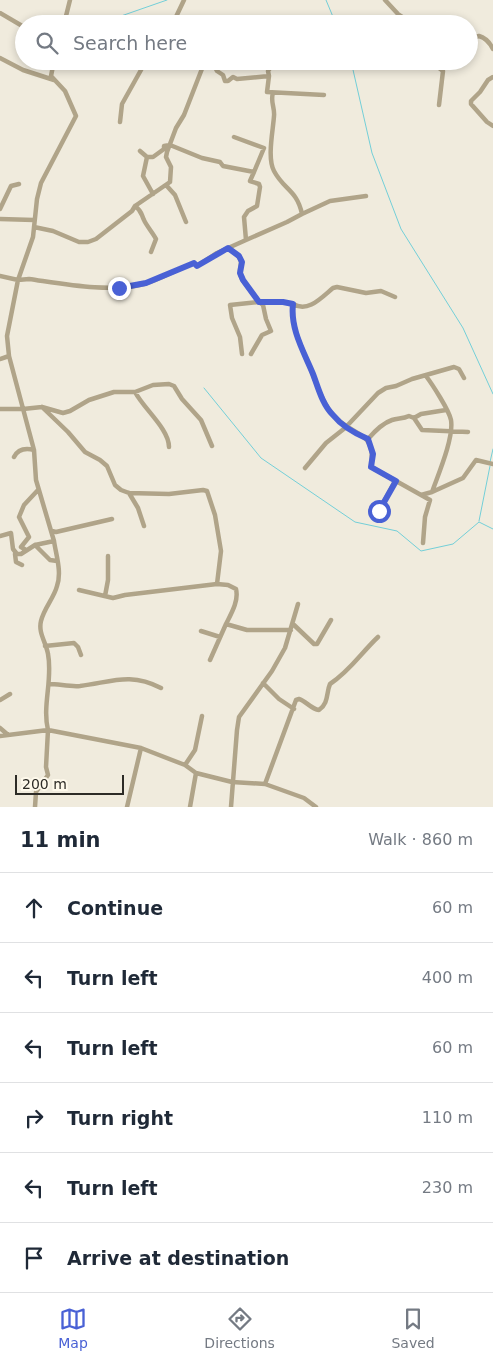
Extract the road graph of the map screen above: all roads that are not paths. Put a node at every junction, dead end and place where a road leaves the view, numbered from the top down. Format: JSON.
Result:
{"nodes":[{"id":1,"x":70,"y":0,"type":"edge"},
{"id":2,"x":184,"y":0,"type":"edge"},
{"id":3,"x":385,"y":0,"type":"edge"},
{"id":4,"x":0,"y":13,"type":"edge"},
{"id":5,"x":66,"y":15,"type":"edge"},
{"id":6,"x":176,"y":15,"type":"edge"},
{"id":7,"x":400,"y":15,"type":"edge"},
{"id":8,"x":15,"y":22,"type":"edge"},
{"id":9,"x":478,"y":37,"type":"edge"},
{"id":10,"x":493,"y":49,"type":"edge"},
{"id":11,"x":0,"y":58,"type":"edge"},
{"id":12,"x":15,"y":66,"type":"edge"},
{"id":13,"x":23,"y":70,"type":"edge"},
{"id":14,"x":52,"y":70,"type":"edge"},
{"id":15,"x":141,"y":70,"type":"edge"},
{"id":16,"x":202,"y":70,"type":"edge"},
{"id":17,"x":216,"y":70,"type":"edge"},
{"id":18,"x":269,"y":70,"type":"edge"},
{"id":19,"x":442,"y":70,"type":"edge"},
{"id":20,"x":269,"y":76,"type":"junction"},
{"id":21,"x":493,"y":77,"type":"edge"},
{"id":22,"x":54,"y":80,"type":"junction"},
{"id":23,"x":273,"y":93,"type":"junction"},
{"id":24,"x":324,"y":95,"type":"dead end"},
{"id":25,"x":439,"y":105,"type":"dead end"},
{"id":26,"x":120,"y":122,"type":"dead end"},
{"id":27,"x":493,"y":126,"type":"edge"},
{"id":28,"x":234,"y":137,"type":"dead end"},
{"id":29,"x":170,"y":145,"type":"junction"},
{"id":30,"x":140,"y":151,"type":"dead end"},
{"id":31,"x":147,"y":157,"type":"junction"},
{"id":32,"x":254,"y":172,"type":"junction"},
{"id":33,"x":18,"y":184,"type":"dead end"},
{"id":34,"x":166,"y":185,"type":"junction"},
{"id":35,"x":153,"y":194,"type":"junction"},
{"id":36,"x":366,"y":196,"type":"dead end"},
{"id":37,"x":135,"y":206,"type":"junction"},
{"id":38,"x":0,"y":209,"type":"edge"},
{"id":39,"x":302,"y":214,"type":"junction"},
{"id":40,"x":0,"y":219,"type":"edge"},
{"id":41,"x":34,"y":220,"type":"junction"},
{"id":42,"x":186,"y":222,"type":"dead end"},
{"id":43,"x":34,"y":227,"type":"junction"},
{"id":44,"x":246,"y":240,"type":"junction"},
{"id":45,"x":228,"y":248,"type":"junction"},
{"id":46,"x":151,"y":252,"type":"dead end"},
{"id":47,"x":0,"y":276,"type":"edge"},
{"id":48,"x":18,"y":280,"type":"junction"},
{"id":49,"x":395,"y":297,"type":"dead end"},
{"id":50,"x":259,"y":302,"type":"junction"},
{"id":51,"x":293,"y":304,"type":"junction"},
{"id":52,"x":242,"y":354,"type":"dead end"},
{"id":53,"x":251,"y":354,"type":"dead end"},
{"id":54,"x":9,"y":356,"type":"junction"},
{"id":55,"x":0,"y":359,"type":"edge"},
{"id":56,"x":426,"y":376,"type":"junction"},
{"id":57,"x":464,"y":378,"type":"dead end"},
{"id":58,"x":135,"y":392,"type":"junction"},
{"id":59,"x":42,"y":407,"type":"junction"},
{"id":60,"x":0,"y":409,"type":"edge"},
{"id":61,"x":23,"y":409,"type":"junction"},
{"id":62,"x":446,"y":410,"type":"junction"},
{"id":63,"x":414,"y":418,"type":"junction"},
{"id":64,"x":347,"y":426,"type":"junction"},
{"id":65,"x":450,"y":432,"type":"junction"},
{"id":66,"x":468,"y":432,"type":"dead end"},
{"id":67,"x":368,"y":439,"type":"junction"},
{"id":68,"x":169,"y":446,"type":"dead end"},
{"id":69,"x":212,"y":446,"type":"dead end"},
{"id":70,"x":34,"y":450,"type":"junction"},
{"id":71,"x":14,"y":457,"type":"dead end"},
{"id":72,"x":493,"y":464,"type":"edge"},
{"id":73,"x":306,"y":468,"type":"dead end"},
{"id":74,"x":396,"y":481,"type":"junction"},
{"id":75,"x":38,"y":490,"type":"junction"},
{"id":76,"x":129,"y":492,"type":"junction"},
{"id":77,"x":432,"y":492,"type":"junction"},
{"id":78,"x":421,"y":495,"type":"junction"},
{"id":79,"x":373,"y":515,"type":"dead end"},
{"id":80,"x":112,"y":520,"type":"dead end"},
{"id":81,"x":144,"y":526,"type":"dead end"},
{"id":82,"x":52,"y":531,"type":"junction"},
{"id":83,"x":0,"y":536,"type":"edge"},
{"id":84,"x":54,"y":541,"type":"junction"},
{"id":85,"x":422,"y":543,"type":"dead end"},
{"id":86,"x":35,"y":545,"type":"junction"},
{"id":87,"x":26,"y":550,"type":"junction"},
{"id":88,"x":14,"y":552,"type":"junction"},
{"id":89,"x":108,"y":556,"type":"dead end"},
{"id":90,"x":57,"y":561,"type":"junction"},
{"id":91,"x":22,"y":565,"type":"dead end"},
{"id":92,"x":217,"y":584,"type":"junction"},
{"id":93,"x":79,"y":590,"type":"dead end"},
{"id":94,"x":105,"y":596,"type":"junction"},
{"id":95,"x":298,"y":604,"type":"dead end"},
{"id":96,"x":331,"y":620,"type":"dead end"},
{"id":97,"x":226,"y":624,"type":"junction"},
{"id":98,"x":293,"y":624,"type":"junction"},
{"id":99,"x":291,"y":630,"type":"junction"},
{"id":100,"x":201,"y":631,"type":"dead end"},
{"id":101,"x":220,"y":637,"type":"junction"},
{"id":102,"x":378,"y":637,"type":"dead end"},
{"id":103,"x":45,"y":646,"type":"junction"},
{"id":104,"x":81,"y":655,"type":"dead end"},
{"id":105,"x":210,"y":660,"type":"dead end"},
{"id":106,"x":263,"y":683,"type":"junction"},
{"id":107,"x":49,"y":684,"type":"junction"},
{"id":108,"x":161,"y":688,"type":"dead end"},
{"id":109,"x":10,"y":694,"type":"dead end"},
{"id":110,"x":0,"y":700,"type":"edge"},
{"id":111,"x":294,"y":708,"type":"junction"},
{"id":112,"x":202,"y":716,"type":"dead end"},
{"id":113,"x":0,"y":728,"type":"edge"},
{"id":114,"x":48,"y":730,"type":"junction"},
{"id":115,"x":7,"y":734,"type":"junction"},
{"id":116,"x":0,"y":736,"type":"edge"},
{"id":117,"x":141,"y":748,"type":"junction"},
{"id":118,"x":185,"y":765,"type":"junction"},
{"id":119,"x":196,"y":773,"type":"junction"},
{"id":120,"x":232,"y":782,"type":"junction"},
{"id":121,"x":264,"y":784,"type":"junction"},
{"id":122,"x":304,"y":798,"type":"junction"},
{"id":123,"x":35,"y":807,"type":"edge"},
{"id":124,"x":127,"y":807,"type":"edge"},
{"id":125,"x":190,"y":807,"type":"edge"},
{"id":126,"x":231,"y":807,"type":"edge"},
{"id":127,"x":307,"y":807,"type":"edge"},
{"id":128,"x":316,"y":807,"type":"edge"}],
"edges":[{"from":1,"to":5,"type":"street"},
{"from":2,"to":6,"type":"street"},
{"from":3,"to":7,"type":"street"},
{"from":4,"to":8,"type":"street"},
{"from":9,"to":10,"type":"street"},
{"from":11,"to":12,"type":"street"},
{"from":13,"to":22,"type":"street"},
{"from":14,"to":22,"type":"street"},
{"from":15,"to":26,"type":"street"},
{"from":16,"to":29,"type":"street"},
{"from":17,"to":20,"type":"street"},
{"from":18,"to":20,"type":"street"},
{"from":19,"to":25,"type":"street"},
{"from":20,"to":23,"type":"street"},
{"from":21,"to":27,"type":"street"},
{"from":22,"to":41,"type":"street"},
{"from":23,"to":24,"type":"street"},
{"from":23,"to":39,"type":"street"},
{"from":28,"to":32,"type":"street"},
{"from":29,"to":31,"type":"street"},
{"from":29,"to":32,"type":"street"},
{"from":29,"to":34,"type":"street"},
{"from":30,"to":31,"type":"street"},
{"from":31,"to":35,"type":"street"},
{"from":32,"to":44,"type":"street"},
{"from":33,"to":38,"type":"street"},
{"from":34,"to":35,"type":"street"},
{"from":34,"to":42,"type":"street"},
{"from":35,"to":37,"type":"street"},
{"from":36,"to":39,"type":"street"},
{"from":37,"to":43,"type":"street"},
{"from":37,"to":46,"type":"street"},
{"from":39,"to":44,"type":"street"},
{"from":40,"to":41,"type":"street"},
{"from":41,"to":43,"type":"street"},
{"from":43,"to":48,"type":"street"},
{"from":44,"to":45,"type":"street"},
{"from":45,"to":48,"type":"street"},
{"from":45,"to":50,"type":"street"},
{"from":47,"to":48,"type":"street"},
{"from":48,"to":54,"type":"street"},
{"from":49,"to":51,"type":"street"},
{"from":50,"to":51,"type":"street"},
{"from":50,"to":52,"type":"street"},
{"from":50,"to":53,"type":"street"},
{"from":51,"to":64,"type":"street"},
{"from":54,"to":55,"type":"street"},
{"from":54,"to":61,"type":"street"},
{"from":56,"to":57,"type":"street"},
{"from":56,"to":62,"type":"street"},
{"from":56,"to":64,"type":"street"},
{"from":58,"to":59,"type":"street"},
{"from":58,"to":68,"type":"street"},
{"from":58,"to":69,"type":"street"},
{"from":59,"to":61,"type":"street"},
{"from":59,"to":76,"type":"street"},
{"from":60,"to":61,"type":"street"},
{"from":61,"to":70,"type":"street"},
{"from":62,"to":63,"type":"street"},
{"from":62,"to":65,"type":"street"},
{"from":63,"to":65,"type":"street"},
{"from":63,"to":67,"type":"street"},
{"from":64,"to":67,"type":"street"},
{"from":64,"to":73,"type":"street"},
{"from":65,"to":66,"type":"street"},
{"from":65,"to":77,"type":"street"},
{"from":67,"to":74,"type":"street"},
{"from":70,"to":71,"type":"street"},
{"from":70,"to":75,"type":"street"},
{"from":72,"to":77,"type":"street"},
{"from":74,"to":78,"type":"street"},
{"from":74,"to":79,"type":"street"},
{"from":75,"to":82,"type":"street"},
{"from":75,"to":87,"type":"street"},
{"from":76,"to":81,"type":"street"},
{"from":76,"to":92,"type":"street"},
{"from":77,"to":78,"type":"street"},
{"from":78,"to":85,"type":"street"},
{"from":80,"to":82,"type":"street"},
{"from":82,"to":84,"type":"street"},
{"from":83,"to":88,"type":"street"},
{"from":84,"to":86,"type":"street"},
{"from":84,"to":90,"type":"street"},
{"from":86,"to":87,"type":"street"},
{"from":86,"to":90,"type":"street"},
{"from":87,"to":88,"type":"street"},
{"from":88,"to":91,"type":"street"},
{"from":89,"to":94,"type":"street"},
{"from":90,"to":103,"type":"street"},
{"from":92,"to":94,"type":"street"},
{"from":92,"to":97,"type":"street"},
{"from":93,"to":94,"type":"street"},
{"from":95,"to":98,"type":"street"},
{"from":96,"to":98,"type":"street"},
{"from":97,"to":99,"type":"street"},
{"from":97,"to":101,"type":"street"},
{"from":98,"to":99,"type":"street"},
{"from":99,"to":106,"type":"street"},
{"from":100,"to":101,"type":"street"},
{"from":101,"to":105,"type":"street"},
{"from":102,"to":111,"type":"street"},
{"from":103,"to":104,"type":"street"},
{"from":103,"to":107,"type":"street"},
{"from":106,"to":111,"type":"street"},
{"from":106,"to":120,"type":"street"},
{"from":107,"to":108,"type":"street"},
{"from":107,"to":114,"type":"street"},
{"from":109,"to":110,"type":"street"},
{"from":111,"to":121,"type":"street"},
{"from":112,"to":118,"type":"street"},
{"from":113,"to":115,"type":"street"},
{"from":114,"to":115,"type":"street"},
{"from":114,"to":117,"type":"street"},
{"from":114,"to":123,"type":"street"},
{"from":115,"to":116,"type":"street"},
{"from":117,"to":118,"type":"street"},
{"from":117,"to":124,"type":"street"},
{"from":118,"to":119,"type":"street"},
{"from":119,"to":120,"type":"street"},
{"from":119,"to":125,"type":"street"},
{"from":120,"to":121,"type":"street"},
{"from":120,"to":126,"type":"street"},
{"from":121,"to":122,"type":"street"},
{"from":122,"to":127,"type":"street"},
{"from":122,"to":128,"type":"street"}]}
